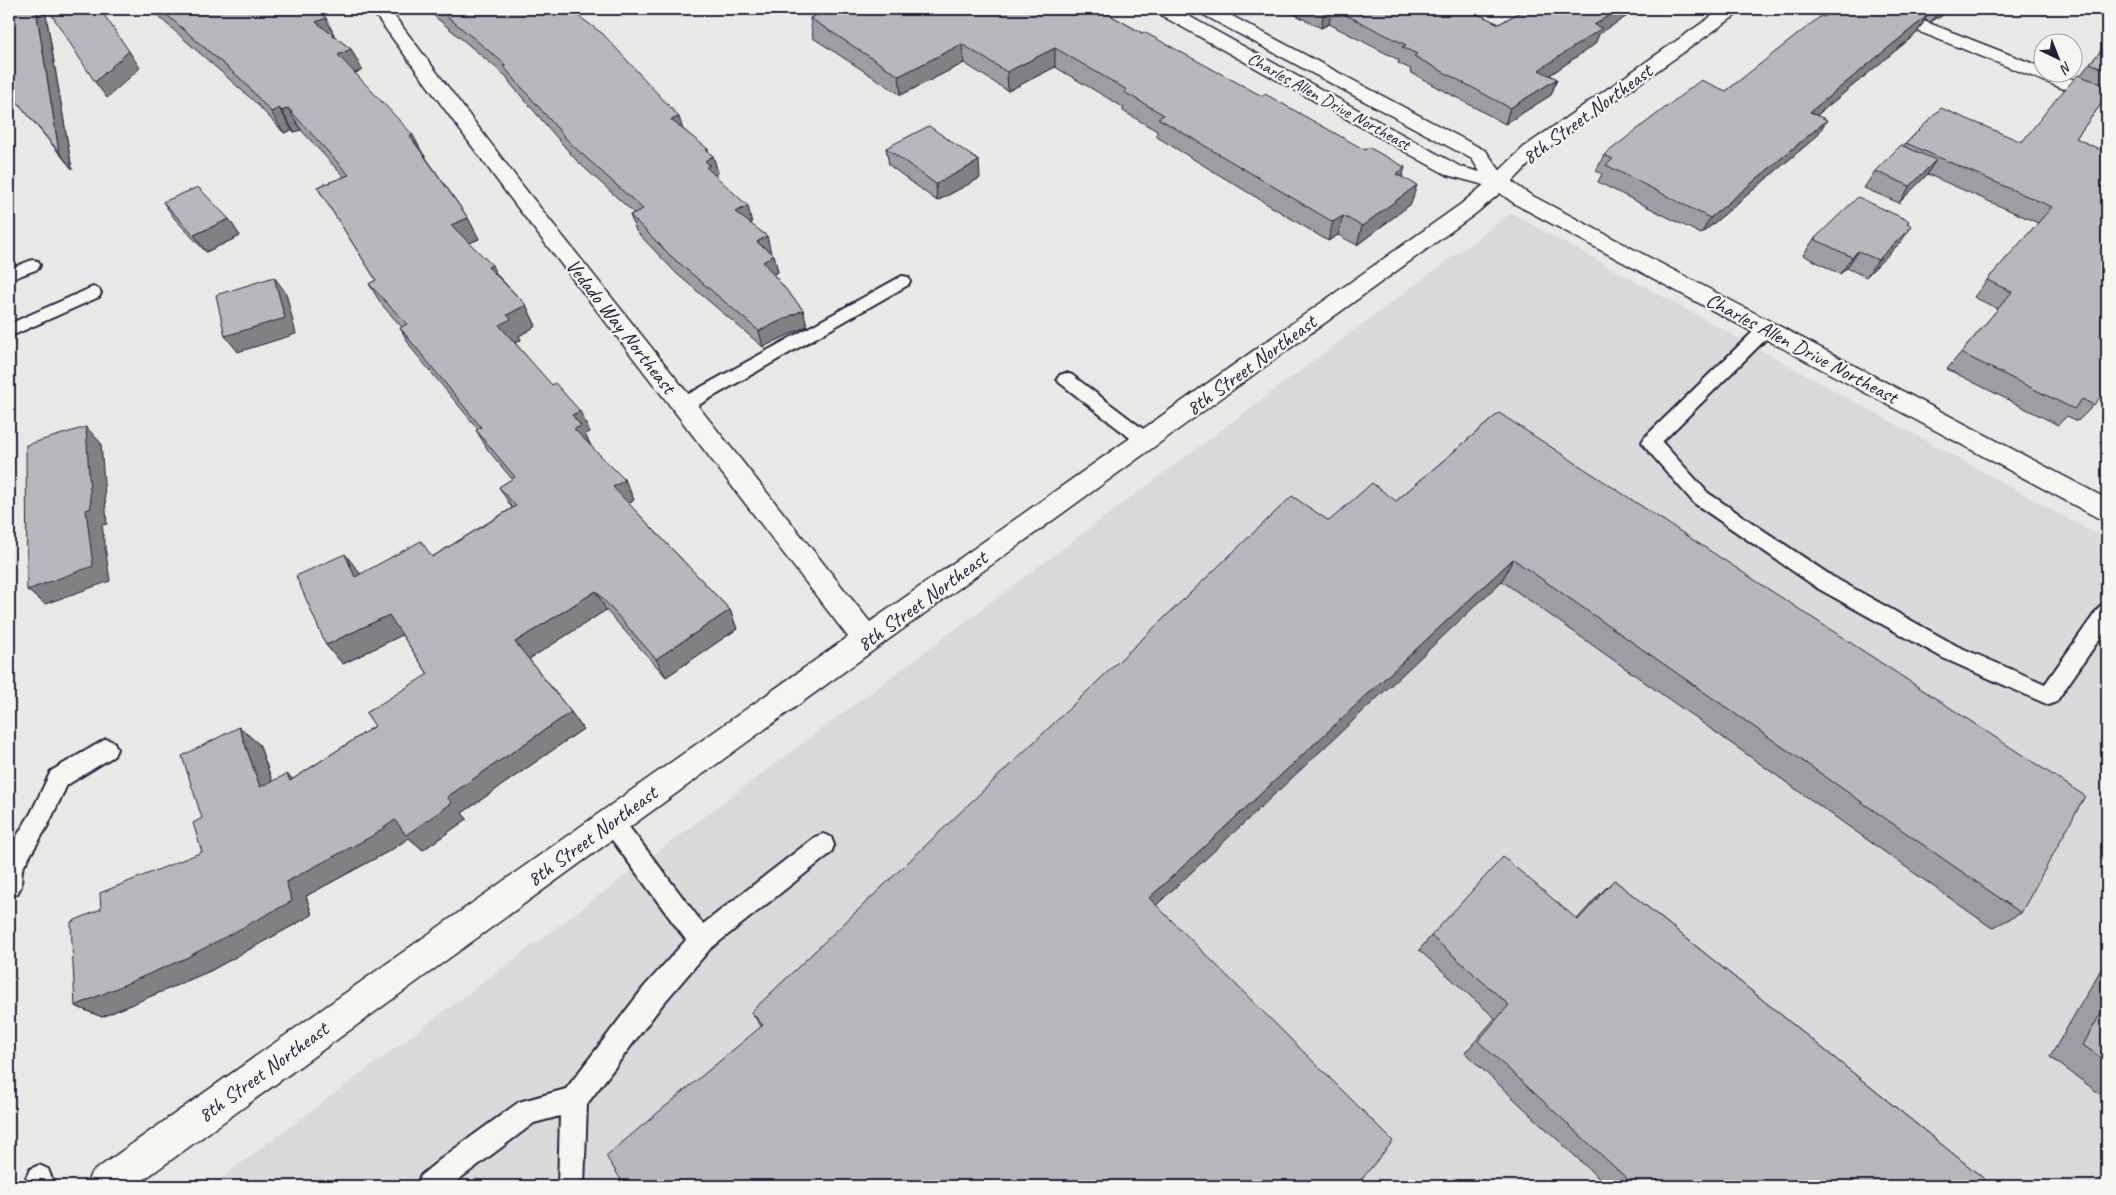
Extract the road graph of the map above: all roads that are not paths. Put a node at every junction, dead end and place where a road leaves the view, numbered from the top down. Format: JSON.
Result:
{"nodes":[{"id":1,"x":380,"y":9,"type":"edge"},
{"id":2,"x":1163,"y":9,"type":"edge"},
{"id":3,"x":1206,"y":9,"type":"edge"},
{"id":4,"x":1734,"y":9,"type":"edge"},
{"id":5,"x":1878,"y":9,"type":"edge"},
{"id":6,"x":2107,"y":100,"type":"edge"},
{"id":7,"x":1499,"y":182,"type":"junction"},
{"id":8,"x":32,"y":265,"type":"dead end"},
{"id":9,"x":9,"y":275,"type":"edge"},
{"id":10,"x":902,"y":281,"type":"dead end"},
{"id":11,"x":94,"y":293,"type":"dead end"},
{"id":12,"x":1766,"y":329,"type":"junction"},
{"id":13,"x":9,"y":331,"type":"edge"},
{"id":14,"x":1066,"y":379,"type":"dead end"},
{"id":15,"x":682,"y":406,"type":"junction"},
{"id":16,"x":1145,"y":440,"type":"junction"},
{"id":17,"x":2107,"y":511,"type":"edge"},
{"id":18,"x":2107,"y":612,"type":"edge"},
{"id":19,"x":867,"y":640,"type":"junction"},
{"id":20,"x":106,"y":749,"type":"dead end"},
{"id":21,"x":612,"y":822,"type":"junction"},
{"id":22,"x":822,"y":845,"type":"dead end"},
{"id":23,"x":9,"y":886,"type":"edge"},
{"id":24,"x":701,"y":941,"type":"junction"},
{"id":25,"x":574,"y":1100,"type":"junction"},
{"id":26,"x":104,"y":1186,"type":"edge"},
{"id":27,"x":430,"y":1186,"type":"edge"},
{"id":28,"x":572,"y":1186,"type":"edge"}],
"edges":[{"from":1,"to":15,"type":"street","name":"Vedado Way Northeast"},
{"from":2,"to":7,"type":"street","name":"Charles Allen Drive Northeast"},
{"from":3,"to":7,"type":"street","name":"Charles Allen Drive Northeast"},
{"from":4,"to":7,"type":"street","name":"8th Street Northeast"},
{"from":5,"to":6,"type":"street"},
{"from":7,"to":12,"type":"street","name":"Charles Allen Drive Northeast"},
{"from":7,"to":16,"type":"street","name":"8th Street Northeast"},
{"from":8,"to":9,"type":"lane"},
{"from":10,"to":15,"type":"lane"},
{"from":11,"to":13,"type":"lane"},
{"from":12,"to":17,"type":"street","name":"Charles Allen Drive Northeast"},
{"from":12,"to":18,"type":"lane"},
{"from":14,"to":16,"type":"lane"},
{"from":15,"to":19,"type":"street","name":"Vedado Way Northeast"},
{"from":16,"to":19,"type":"street","name":"8th Street Northeast"},
{"from":19,"to":21,"type":"street","name":"8th Street Northeast"},
{"from":20,"to":23,"type":"lane"},
{"from":21,"to":24,"type":"lane"},
{"from":21,"to":26,"type":"street","name":"8th Street Northeast"},
{"from":22,"to":24,"type":"lane"},
{"from":24,"to":25,"type":"lane"},
{"from":25,"to":27,"type":"lane"},
{"from":25,"to":28,"type":"lane"}]}
